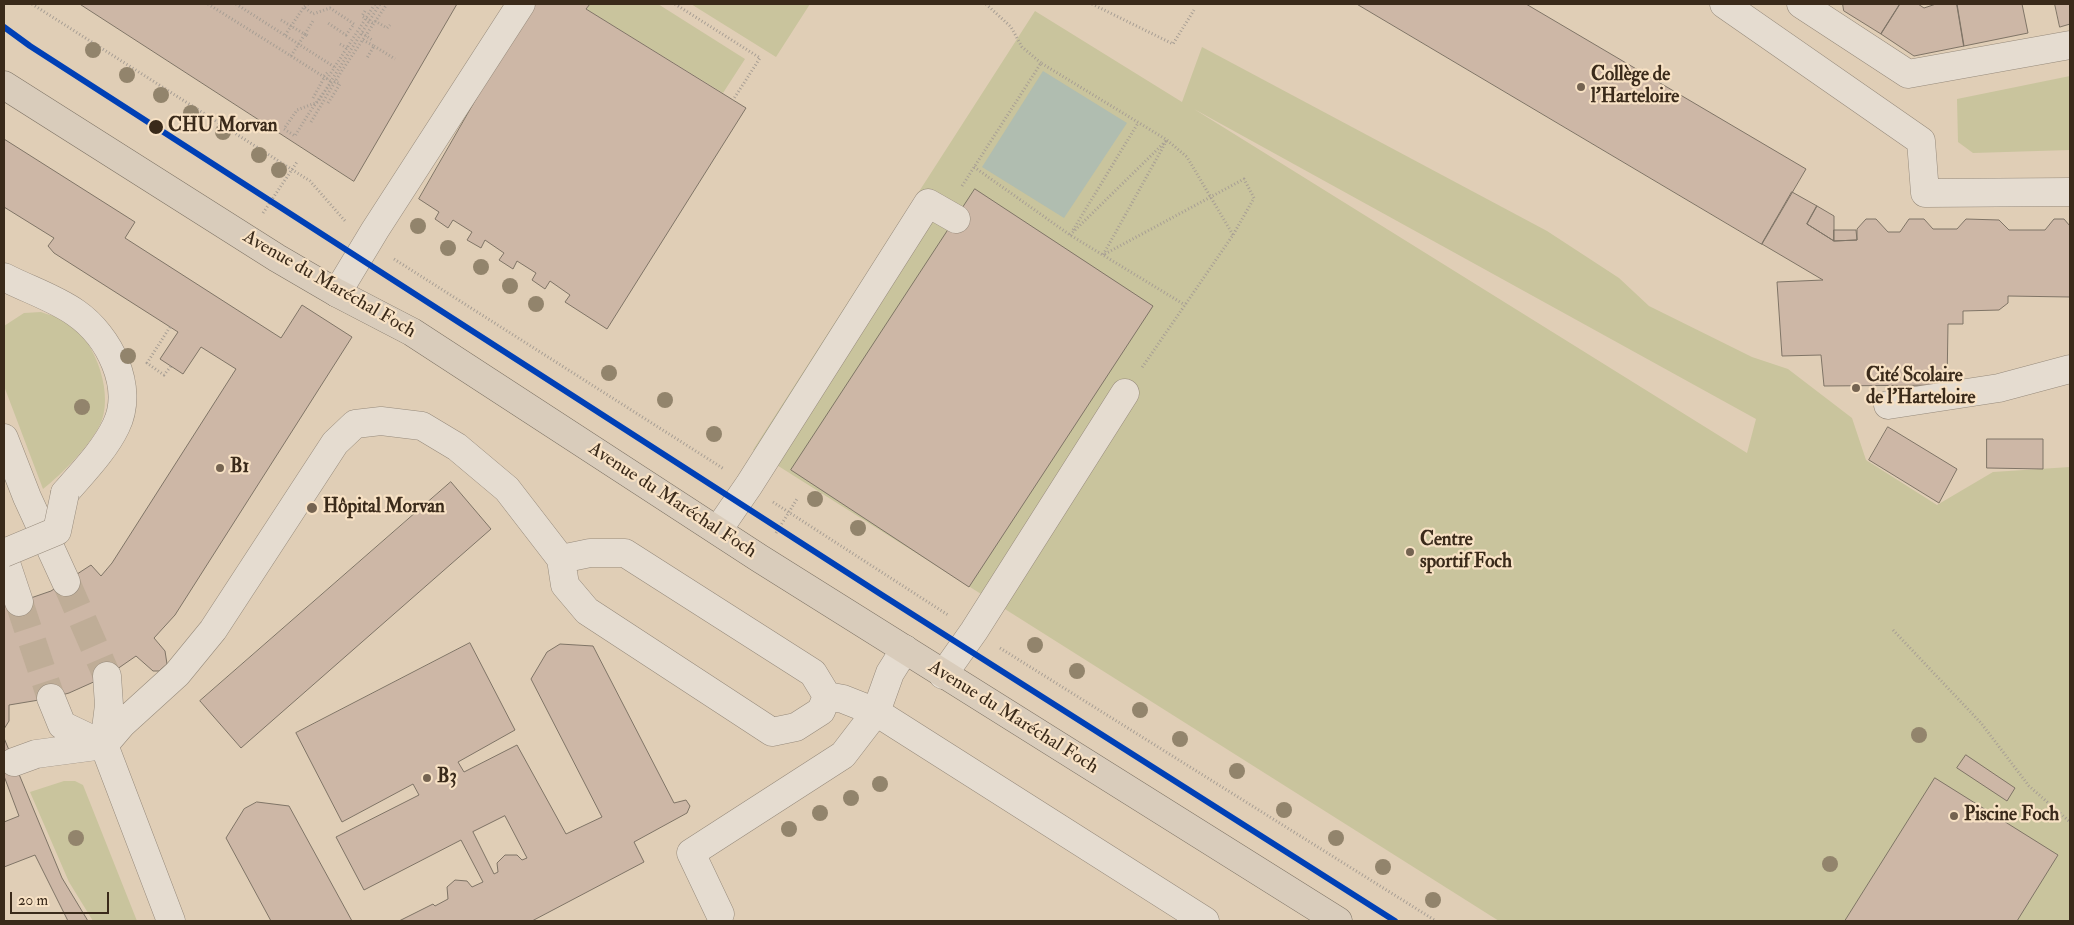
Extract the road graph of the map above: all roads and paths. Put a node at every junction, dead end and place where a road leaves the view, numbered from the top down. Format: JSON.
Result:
{"nodes":[{"id":1,"x":208,"y":4,"type":"edge"},
{"id":2,"x":235,"y":4,"type":"edge"},
{"id":3,"x":308,"y":4,"type":"edge"},
{"id":4,"x":380,"y":4,"type":"edge"},
{"id":5,"x":387,"y":4,"type":"edge"},
{"id":6,"x":521,"y":4,"type":"edge"},
{"id":7,"x":675,"y":4,"type":"edge"},
{"id":8,"x":986,"y":4,"type":"edge"},
{"id":9,"x":1092,"y":4,"type":"edge"},
{"id":10,"x":1724,"y":4,"type":"edge"},
{"id":11,"x":1801,"y":4,"type":"edge"},
{"id":12,"x":304,"y":5,"type":"edge"},
{"id":13,"x":1194,"y":10,"type":"dead end"},
{"id":14,"x":334,"y":11,"type":"dead end"},
{"id":15,"x":365,"y":11,"type":"dead end"},
{"id":16,"x":282,"y":20,"type":"dead end"},
{"id":17,"x":346,"y":20,"type":"dead end"},
{"id":18,"x":367,"y":20,"type":"junction"},
{"id":19,"x":313,"y":21,"type":"dead end"},
{"id":20,"x":328,"y":22,"type":"dead end"},
{"id":21,"x":374,"y":22,"type":"junction"},
{"id":22,"x":390,"y":25,"type":"dead end"},
{"id":23,"x":292,"y":26,"type":"junction"},
{"id":24,"x":362,"y":33,"type":"junction"},
{"id":25,"x":305,"y":34,"type":"junction"},
{"id":26,"x":284,"y":35,"type":"junction"},
{"id":27,"x":309,"y":37,"type":"junction"},
{"id":28,"x":363,"y":40,"type":"junction"},
{"id":29,"x":372,"y":40,"type":"dead end"},
{"id":30,"x":298,"y":44,"type":"junction"},
{"id":31,"x":340,"y":44,"type":"dead end"},
{"id":32,"x":2070,"y":45,"type":"edge"},
{"id":33,"x":374,"y":46,"type":"junction"},
{"id":34,"x":347,"y":48,"type":"junction"},
{"id":35,"x":320,"y":50,"type":"dead end"},
{"id":36,"x":326,"y":54,"type":"dead end"},
{"id":37,"x":291,"y":56,"type":"junction"},
{"id":38,"x":316,"y":56,"type":"junction"},
{"id":39,"x":367,"y":58,"type":"dead end"},
{"id":40,"x":321,"y":59,"type":"junction"},
{"id":41,"x":395,"y":59,"type":"dead end"},
{"id":42,"x":335,"y":60,"type":"dead end"},
{"id":43,"x":1040,"y":63,"type":"junction"},
{"id":44,"x":330,"y":65,"type":"junction"},
{"id":45,"x":325,"y":68,"type":"dead end"},
{"id":46,"x":312,"y":70,"type":"dead end"},
{"id":47,"x":330,"y":71,"type":"junction"},
{"id":48,"x":339,"y":71,"type":"junction"},
{"id":49,"x":324,"y":78,"type":"junction"},
{"id":50,"x":332,"y":81,"type":"junction"},
{"id":51,"x":4,"y":85,"type":"edge"},
{"id":52,"x":313,"y":98,"type":"dead end"},
{"id":53,"x":733,"y":100,"type":"dead end"},
{"id":54,"x":328,"y":103,"type":"dead end"},
{"id":55,"x":311,"y":122,"type":"dead end"},
{"id":56,"x":1138,"y":123,"type":"junction"},
{"id":57,"x":1167,"y":140,"type":"junction"},
{"id":58,"x":297,"y":162,"type":"dead end"},
{"id":59,"x":974,"y":168,"type":"junction"},
{"id":60,"x":2070,"y":192,"type":"edge"},
{"id":61,"x":1211,"y":196,"type":"junction"},
{"id":62,"x":951,"y":216,"type":"joint"},
{"id":63,"x":1070,"y":235,"type":"junction"},
{"id":64,"x":1233,"y":235,"type":"junction"},
{"id":65,"x":244,"y":237,"type":"junction"},
{"id":66,"x":1103,"y":255,"type":"junction"},
{"id":67,"x":4,"y":277,"type":"edge"},
{"id":68,"x":337,"y":293,"type":"junction"},
{"id":69,"x":1185,"y":305,"type":"junction"},
{"id":70,"x":170,"y":327,"type":"dead end"},
{"id":71,"x":171,"y":366,"type":"dead end"},
{"id":72,"x":2070,"y":369,"type":"edge"},
{"id":73,"x":1125,"y":393,"type":"joint"},
{"id":74,"x":1888,"y":405,"type":"dead end"},
{"id":75,"x":4,"y":438,"type":"edge"},
{"id":76,"x":718,"y":530,"type":"junction"},
{"id":77,"x":4,"y":553,"type":"edge"},
{"id":78,"x":4,"y":557,"type":"edge"},
{"id":79,"x":561,"y":559,"type":"junction"},
{"id":80,"x":66,"y":582,"type":"tunnel mouth"},
{"id":81,"x":19,"y":602,"type":"tunnel mouth"},
{"id":82,"x":1893,"y":630,"type":"dead end"},
{"id":83,"x":905,"y":649,"type":"junction"},
{"id":84,"x":943,"y":675,"type":"junction"},
{"id":85,"x":107,"y":676,"type":"tunnel mouth"},
{"id":86,"x":826,"y":696,"type":"junction"},
{"id":87,"x":51,"y":698,"type":"tunnel mouth"},
{"id":88,"x":876,"y":712,"type":"junction"},
{"id":89,"x":104,"y":745,"type":"junction"},
{"id":90,"x":14,"y":762,"type":"dead end"},
{"id":91,"x":2070,"y":822,"type":"edge"},
{"id":92,"x":720,"y":914,"type":"dead end"},
{"id":93,"x":171,"y":921,"type":"edge"},
{"id":94,"x":1205,"y":921,"type":"edge"},
{"id":95,"x":1338,"y":921,"type":"edge"}],
"edges":[{"from":1,"to":37,"type":"path"},
{"from":2,"to":26,"type":"path"},
{"from":2,"to":30,"type":"path"},
{"from":3,"to":12,"type":"path"},
{"from":4,"to":18,"type":"path"},
{"from":5,"to":21,"type":"path"},
{"from":6,"to":68,"type":"street"},
{"from":7,"to":53,"type":"path"},
{"from":8,"to":43,"type":"path"},
{"from":9,"to":13,"type":"path"},
{"from":10,"to":60,"type":"street"},
{"from":11,"to":32,"type":"street"},
{"from":12,"to":20,"type":"path"},
{"from":12,"to":23,"type":"path"},
{"from":14,"to":17,"type":"path"},
{"from":15,"to":18,"type":"path"},
{"from":16,"to":23,"type":"path"},
{"from":18,"to":21,"type":"path"},
{"from":18,"to":24,"type":"path"},
{"from":19,"to":25,"type":"path"},
{"from":21,"to":22,"type":"path"},
{"from":21,"to":28,"type":"path"},
{"from":23,"to":26,"type":"path"},
{"from":23,"to":27,"type":"path"},
{"from":24,"to":29,"type":"path"},
{"from":24,"to":48,"type":"path"},
{"from":25,"to":27,"type":"path"},
{"from":25,"to":30,"type":"path"},
{"from":25,"to":37,"type":"path"},
{"from":26,"to":40,"type":"path"},
{"from":27,"to":37,"type":"path"},
{"from":28,"to":33,"type":"path"},
{"from":28,"to":48,"type":"path"},
{"from":30,"to":38,"type":"path"},
{"from":31,"to":34,"type":"path"},
{"from":33,"to":39,"type":"path"},
{"from":33,"to":41,"type":"path"},
{"from":34,"to":47,"type":"path"},
{"from":34,"to":50,"type":"path"},
{"from":35,"to":38,"type":"path"},
{"from":36,"to":40,"type":"path"},
{"from":37,"to":49,"type":"path"},
{"from":37,"to":50,"type":"path"},
{"from":38,"to":44,"type":"path"},
{"from":40,"to":44,"type":"path"},
{"from":42,"to":44,"type":"path"},
{"from":43,"to":56,"type":"path"},
{"from":43,"to":59,"type":"path"},
{"from":44,"to":48,"type":"path"},
{"from":45,"to":47,"type":"path"},
{"from":46,"to":47,"type":"path"},
{"from":47,"to":49,"type":"path"},
{"from":48,"to":50,"type":"path"},
{"from":48,"to":55,"type":"path"},
{"from":49,"to":52,"type":"path"},
{"from":50,"to":50,"type":"path"},
{"from":50,"to":54,"type":"path"},
{"from":51,"to":65,"type":"main road","name":"Avenue du Maréchal Foch"},
{"from":56,"to":57,"type":"path"},
{"from":56,"to":63,"type":"path"},
{"from":57,"to":61,"type":"path"},
{"from":57,"to":63,"type":"path"},
{"from":57,"to":66,"type":"path"},
{"from":58,"to":65,"type":"path"},
{"from":59,"to":62,"type":"path"},
{"from":59,"to":63,"type":"path"},
{"from":61,"to":64,"type":"path"},
{"from":61,"to":64,"type":"path"},
{"from":61,"to":66,"type":"path"},
{"from":62,"to":76,"type":"street"},
{"from":63,"to":66,"type":"path"},
{"from":64,"to":69,"type":"path"},
{"from":65,"to":68,"type":"main road","name":"Avenue du Maréchal Foch"},
{"from":66,"to":69,"type":"path"},
{"from":67,"to":77,"type":"street","bridge":true},
{"from":68,"to":76,"type":"main road","name":"Avenue du Maréchal Foch"},
{"from":69,"to":73,"type":"path"},
{"from":70,"to":71,"type":"path"},
{"from":72,"to":74,"type":"street"},
{"from":73,"to":84,"type":"street"},
{"from":75,"to":80,"type":"street"},
{"from":76,"to":83,"type":"main road","name":"Avenue du Maréchal Foch"},
{"from":78,"to":81,"type":"street"},
{"from":79,"to":86,"type":"street"},
{"from":79,"to":86,"type":"street"},
{"from":79,"to":89,"type":"street"},
{"from":82,"to":91,"type":"path"},
{"from":83,"to":84,"type":"main road","name":"Avenue du Maréchal Foch"},
{"from":83,"to":88,"type":"street"},
{"from":84,"to":95,"type":"main road","name":"Avenue du Maréchal Foch"},
{"from":85,"to":89,"type":"street"},
{"from":86,"to":88,"type":"street"},
{"from":87,"to":89,"type":"street"},
{"from":88,"to":92,"type":"street"},
{"from":88,"to":94,"type":"street"},
{"from":89,"to":90,"type":"street"},
{"from":89,"to":93,"type":"street"}]}
